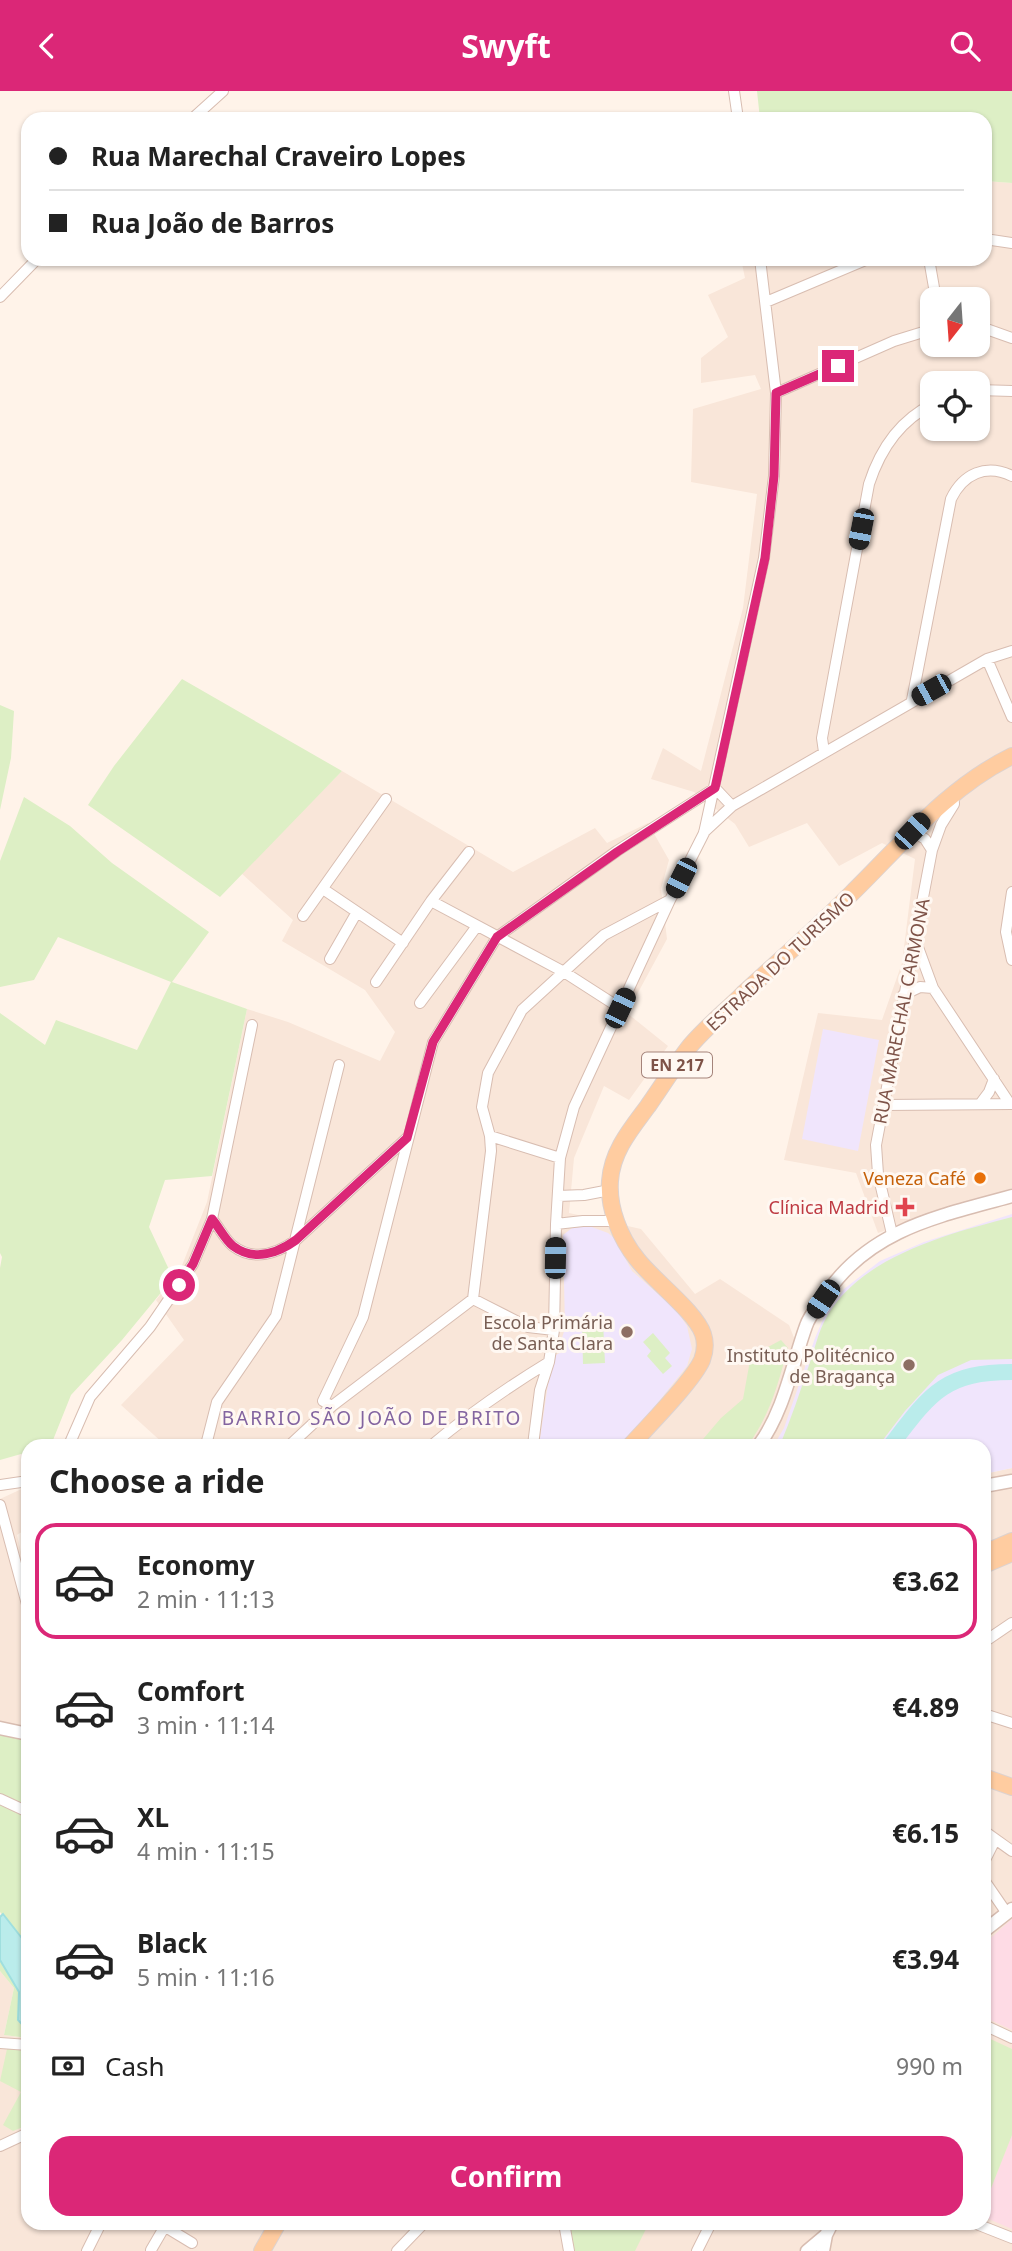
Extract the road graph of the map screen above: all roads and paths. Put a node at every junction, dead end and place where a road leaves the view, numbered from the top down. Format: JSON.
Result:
{"nodes":[{"id":1,"x":223,"y":91,"type":"edge"},
{"id":2,"x":734,"y":91,"type":"edge"},
{"id":3,"x":200,"y":112,"type":"edge"},
{"id":4,"x":737,"y":112,"type":"edge"},
{"id":5,"x":992,"y":240,"type":"edge"},
{"id":6,"x":1012,"y":243,"type":"edge"},
{"id":7,"x":30,"y":266,"type":"edge"},
{"id":8,"x":761,"y":266,"type":"edge"},
{"id":9,"x":851,"y":266,"type":"edge"},
{"id":10,"x":930,"y":266,"type":"edge"},
{"id":11,"x":934,"y":287,"type":"edge"},
{"id":12,"x":0,"y":297,"type":"edge"},
{"id":13,"x":766,"y":302,"type":"junction"},
{"id":14,"x":990,"y":330,"type":"edge"},
{"id":15,"x":920,"y":332,"type":"edge"},
{"id":16,"x":1012,"y":338,"type":"edge"},
{"id":17,"x":1010,"y":388,"type":"edge"},
{"id":18,"x":990,"y":389,"type":"edge"},
{"id":19,"x":776,"y":393,"type":"junction"},
{"id":20,"x":920,"y":412,"type":"edge"},
{"id":21,"x":1012,"y":476,"type":"edge"},
{"id":22,"x":1012,"y":652,"type":"edge"},
{"id":23,"x":987,"y":659,"type":"junction"},
{"id":24,"x":912,"y":700,"type":"junction"},
{"id":25,"x":1012,"y":717,"type":"edge"},
{"id":26,"x":824,"y":752,"type":"junction"},
{"id":27,"x":1012,"y":756,"type":"edge"},
{"id":28,"x":715,"y":788,"type":"junction"},
{"id":29,"x":953,"y":793,"type":"junction"},
{"id":30,"x":386,"y":799,"type":"dead end"},
{"id":31,"x":732,"y":806,"type":"junction"},
{"id":32,"x":912,"y":831,"type":"junction"},
{"id":33,"x":704,"y":832,"type":"junction"},
{"id":34,"x":932,"y":850,"type":"junction"},
{"id":35,"x":469,"y":852,"type":"dead end"},
{"id":36,"x":323,"y":889,"type":"junction"},
{"id":37,"x":1012,"y":892,"type":"edge"},
{"id":38,"x":670,"y":900,"type":"junction"},
{"id":39,"x":431,"y":901,"type":"junction"},
{"id":40,"x":357,"y":912,"type":"junction"},
{"id":41,"x":303,"y":916,"type":"dead end"},
{"id":42,"x":477,"y":926,"type":"junction"},
{"id":43,"x":914,"y":936,"type":"junction"},
{"id":44,"x":497,"y":937,"type":"junction"},
{"id":45,"x":403,"y":943,"type":"junction"},
{"id":46,"x":330,"y":959,"type":"dead end"},
{"id":47,"x":1012,"y":960,"type":"edge"},
{"id":48,"x":564,"y":972,"type":"junction"},
{"id":49,"x":376,"y":982,"type":"dead end"},
{"id":50,"x":933,"y":988,"type":"junction"},
{"id":51,"x":903,"y":995,"type":"junction"},
{"id":52,"x":420,"y":1003,"type":"dead end"},
{"id":53,"x":620,"y":1008,"type":"junction"},
{"id":54,"x":252,"y":1025,"type":"dead end"},
{"id":55,"x":339,"y":1065,"type":"dead end"},
{"id":56,"x":993,"y":1079,"type":"junction"},
{"id":57,"x":980,"y":1104,"type":"junction"},
{"id":58,"x":1011,"y":1104,"type":"edge"},
{"id":59,"x":883,"y":1105,"type":"junction"},
{"id":60,"x":490,"y":1136,"type":"junction"},
{"id":61,"x":407,"y":1138,"type":"junction"},
{"id":62,"x":560,"y":1158,"type":"junction"},
{"id":63,"x":610,"y":1190,"type":"junction"},
{"id":64,"x":558,"y":1196,"type":"junction"},
{"id":65,"x":1012,"y":1196,"type":"edge"},
{"id":66,"x":212,"y":1219,"type":"junction"},
{"id":67,"x":616,"y":1221,"type":"junction"},
{"id":68,"x":556,"y":1224,"type":"junction"},
{"id":69,"x":892,"y":1234,"type":"junction"},
{"id":70,"x":296,"y":1240,"type":"junction"},
{"id":71,"x":473,"y":1299,"type":"junction"},
{"id":72,"x":554,"y":1330,"type":"junction"},
{"id":73,"x":549,"y":1361,"type":"junction"},
{"id":74,"x":332,"y":1406,"type":"junction"},
{"id":75,"x":72,"y":1439,"type":"edge"},
{"id":76,"x":208,"y":1439,"type":"edge"},
{"id":77,"x":296,"y":1439,"type":"edge"},
{"id":78,"x":440,"y":1439,"type":"edge"},
{"id":79,"x":534,"y":1439,"type":"edge"},
{"id":80,"x":636,"y":1439,"type":"edge"},
{"id":81,"x":762,"y":1439,"type":"edge"},
{"id":82,"x":1012,"y":1481,"type":"edge"},
{"id":83,"x":21,"y":1482,"type":"edge"},
{"id":84,"x":0,"y":1485,"type":"edge"},
{"id":85,"x":991,"y":1485,"type":"edge"},
{"id":86,"x":0,"y":1505,"type":"edge"},
{"id":87,"x":3,"y":1526,"type":"edge"},
{"id":88,"x":1012,"y":1541,"type":"edge"},
{"id":89,"x":991,"y":1550,"type":"edge"},
{"id":90,"x":1012,"y":1553,"type":"edge"},
{"id":91,"x":991,"y":1562,"type":"edge"},
{"id":92,"x":21,"y":1585,"type":"edge"},
{"id":93,"x":1012,"y":1623,"type":"edge"},
{"id":94,"x":991,"y":1637,"type":"edge"},
{"id":95,"x":991,"y":1716,"type":"edge"},
{"id":96,"x":1012,"y":1723,"type":"edge"},
{"id":97,"x":0,"y":1728,"type":"edge"},
{"id":98,"x":21,"y":1732,"type":"edge"},
{"id":99,"x":991,"y":1782,"type":"edge"},
{"id":100,"x":1012,"y":1789,"type":"edge"},
{"id":101,"x":0,"y":1798,"type":"edge"},
{"id":102,"x":21,"y":1808,"type":"edge"},
{"id":103,"x":991,"y":1836,"type":"edge"},
{"id":104,"x":995,"y":1839,"type":"junction"},
{"id":105,"x":991,"y":1847,"type":"edge"},
{"id":106,"x":1012,"y":1851,"type":"edge"},
{"id":107,"x":991,"y":1889,"type":"edge"},
{"id":108,"x":1009,"y":1911,"type":"edge"},
{"id":109,"x":991,"y":1925,"type":"edge"},
{"id":110,"x":991,"y":2028,"type":"edge"},
{"id":111,"x":1012,"y":2038,"type":"edge"},
{"id":112,"x":0,"y":2043,"type":"edge"},
{"id":113,"x":21,"y":2044,"type":"edge"},
{"id":114,"x":21,"y":2136,"type":"edge"},
{"id":115,"x":0,"y":2146,"type":"edge"},
{"id":116,"x":98,"y":2230,"type":"edge"},
{"id":117,"x":159,"y":2230,"type":"edge"},
{"id":118,"x":171,"y":2230,"type":"edge"},
{"id":119,"x":267,"y":2230,"type":"edge"},
{"id":120,"x":274,"y":2230,"type":"edge"},
{"id":121,"x":416,"y":2230,"type":"edge"},
{"id":122,"x":565,"y":2230,"type":"edge"},
{"id":123,"x":708,"y":2230,"type":"edge"},
{"id":124,"x":828,"y":2230,"type":"edge"},
{"id":125,"x":991,"y":2230,"type":"edge"},
{"id":126,"x":826,"y":2235,"type":"junction"},
{"id":127,"x":1012,"y":2238,"type":"edge"},
{"id":128,"x":408,"y":2239,"type":"junction"},
{"id":129,"x":192,"y":2243,"type":"dead end"},
{"id":130,"x":151,"y":2250,"type":"edge"},
{"id":131,"x":87,"y":2251,"type":"edge"},
{"id":132,"x":255,"y":2251,"type":"edge"},
{"id":133,"x":262,"y":2251,"type":"edge"},
{"id":134,"x":397,"y":2251,"type":"edge"},
{"id":135,"x":415,"y":2251,"type":"edge"},
{"id":136,"x":569,"y":2251,"type":"edge"},
{"id":137,"x":697,"y":2251,"type":"edge"},
{"id":138,"x":807,"y":2251,"type":"edge"},
{"id":139,"x":823,"y":2251,"type":"edge"}],
"edges":[{"from":1,"to":3,"type":"street"},
{"from":2,"to":4,"type":"street"},
{"from":5,"to":6,"type":"street"},
{"from":7,"to":12,"type":"street"},
{"from":8,"to":13,"type":"street"},
{"from":9,"to":13,"type":"street"},
{"from":10,"to":11,"type":"street"},
{"from":13,"to":19,"type":"street"},
{"from":14,"to":16,"type":"street"},
{"from":15,"to":19,"type":"street"},
{"from":17,"to":18,"type":"street"},
{"from":19,"to":28,"type":"street"},
{"from":20,"to":26,"type":"street"},
{"from":21,"to":24,"type":"street"},
{"from":22,"to":23,"type":"street"},
{"from":23,"to":24,"type":"street"},
{"from":23,"to":25,"type":"street"},
{"from":24,"to":26,"type":"street"},
{"from":26,"to":31,"type":"street"},
{"from":27,"to":29,"type":"main road","name":"ESTRADA DO TURISMO","number":"EN 217"},
{"from":28,"to":31,"type":"street"},
{"from":28,"to":33,"type":"street"},
{"from":28,"to":44,"type":"street"},
{"from":29,"to":32,"type":"main road","name":"ESTRADA DO TURISMO","number":"EN 217"},
{"from":29,"to":34,"type":"street","name":"RUA MARECHAL CARMONA"},
{"from":30,"to":36,"type":"street"},
{"from":31,"to":33,"type":"street"},
{"from":32,"to":34,"type":"street"},
{"from":32,"to":63,"type":"main road","name":"ESTRADA DO TURISMO","number":"EN 217"},
{"from":33,"to":38,"type":"street"},
{"from":34,"to":43,"type":"street","name":"RUA MARECHAL CARMONA"},
{"from":35,"to":39,"type":"street"},
{"from":36,"to":40,"type":"street"},
{"from":36,"to":41,"type":"street"},
{"from":37,"to":47,"type":"street"},
{"from":38,"to":48,"type":"street"},
{"from":38,"to":53,"type":"street"},
{"from":39,"to":42,"type":"street"},
{"from":39,"to":45,"type":"street"},
{"from":40,"to":45,"type":"street"},
{"from":40,"to":46,"type":"street"},
{"from":42,"to":44,"type":"street"},
{"from":42,"to":52,"type":"street"},
{"from":43,"to":50,"type":"street"},
{"from":43,"to":51,"type":"street","name":"RUA MARECHAL CARMONA"},
{"from":44,"to":48,"type":"street"},
{"from":44,"to":61,"type":"street"},
{"from":45,"to":49,"type":"street"},
{"from":48,"to":53,"type":"street"},
{"from":48,"to":60,"type":"street"},
{"from":50,"to":51,"type":"street"},
{"from":50,"to":56,"type":"street"},
{"from":51,"to":59,"type":"street","name":"RUA MARECHAL CARMONA"},
{"from":53,"to":62,"type":"street"},
{"from":54,"to":66,"type":"street"},
{"from":55,"to":70,"type":"street"},
{"from":56,"to":57,"type":"street"},
{"from":56,"to":58,"type":"street"},
{"from":57,"to":58,"type":"street"},
{"from":57,"to":59,"type":"street"},
{"from":59,"to":69,"type":"street","name":"RUA MARECHAL CARMONA"},
{"from":60,"to":62,"type":"street"},
{"from":60,"to":71,"type":"street"},
{"from":61,"to":70,"type":"street"},
{"from":61,"to":74,"type":"street"},
{"from":62,"to":64,"type":"street"},
{"from":63,"to":64,"type":"street"},
{"from":63,"to":67,"type":"main road","name":"ESTRADA DO TURISMO","number":"EN 217"},
{"from":64,"to":68,"type":"street"},
{"from":65,"to":69,"type":"street"},
{"from":66,"to":70,"type":"street"},
{"from":66,"to":75,"type":"street"},
{"from":67,"to":68,"type":"street"},
{"from":67,"to":80,"type":"main road","name":"ESTRADA DO TURISMO","number":"EN 217"},
{"from":68,"to":72,"type":"street"},
{"from":69,"to":81,"type":"street"},
{"from":70,"to":76,"type":"street"},
{"from":71,"to":72,"type":"street"},
{"from":71,"to":74,"type":"street"},
{"from":72,"to":73,"type":"street"},
{"from":73,"to":78,"type":"street"},
{"from":73,"to":79,"type":"street"},
{"from":74,"to":77,"type":"street"},
{"from":82,"to":85,"type":"street"},
{"from":83,"to":84,"type":"street"},
{"from":86,"to":87,"type":"street"},
{"from":87,"to":92,"type":"street"},
{"from":88,"to":89,"type":"main road"},
{"from":90,"to":91,"type":"main road"},
{"from":93,"to":94,"type":"street"},
{"from":95,"to":96,"type":"street"},
{"from":97,"to":98,"type":"street"},
{"from":99,"to":100,"type":"main road"},
{"from":101,"to":102,"type":"street"},
{"from":103,"to":104,"type":"street"},
{"from":104,"to":105,"type":"street"},
{"from":104,"to":106,"type":"street"},
{"from":107,"to":108,"type":"street"},
{"from":108,"to":109,"type":"street"},
{"from":110,"to":111,"type":"street"},
{"from":112,"to":113,"type":"street"},
{"from":114,"to":115,"type":"street"},
{"from":116,"to":131,"type":"street"},
{"from":117,"to":130,"type":"street"},
{"from":118,"to":129,"type":"street"},
{"from":119,"to":132,"type":"main road"},
{"from":120,"to":133,"type":"main road"},
{"from":121,"to":128,"type":"street"},
{"from":122,"to":136,"type":"street"},
{"from":123,"to":137,"type":"street"},
{"from":124,"to":126,"type":"street"},
{"from":125,"to":127,"type":"street"},
{"from":126,"to":138,"type":"street"},
{"from":126,"to":139,"type":"street"},
{"from":128,"to":134,"type":"street"},
{"from":128,"to":135,"type":"street"}]}
